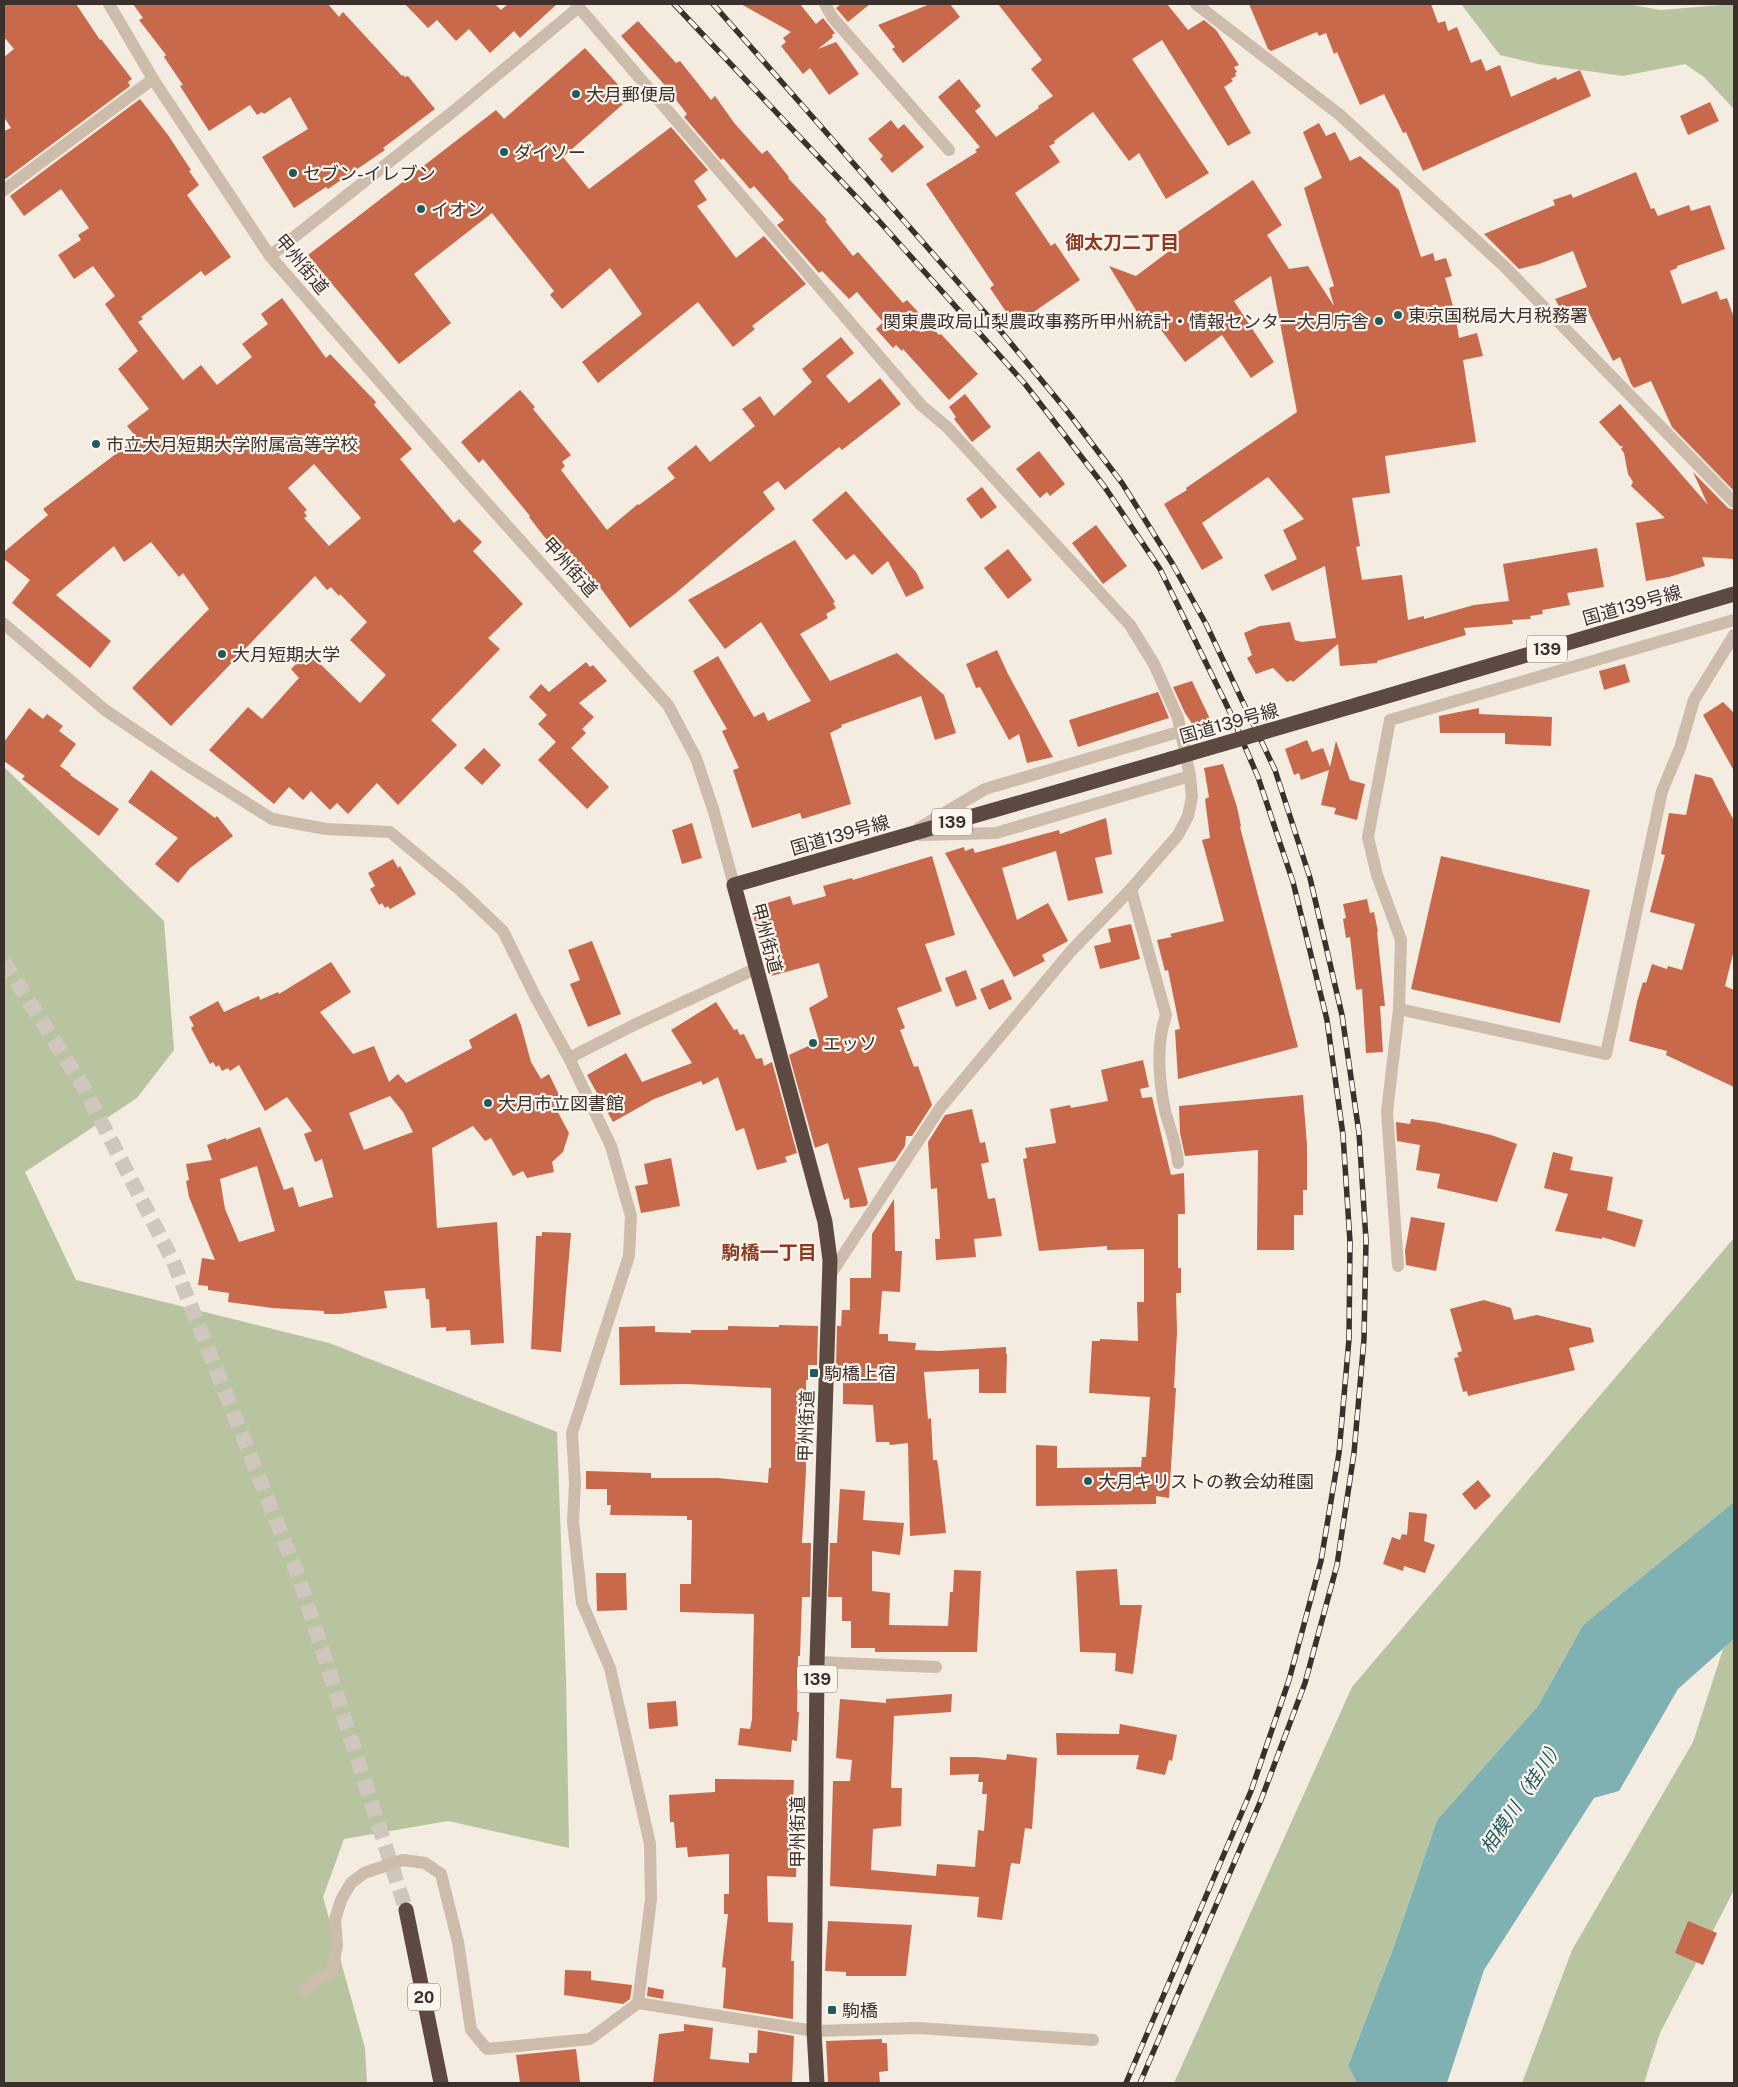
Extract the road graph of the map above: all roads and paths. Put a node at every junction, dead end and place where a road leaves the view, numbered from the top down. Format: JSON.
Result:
{"nodes":[{"id":1,"x":109,"y":4,"type":"edge"},
{"id":2,"x":825,"y":4,"type":"edge"},
{"id":3,"x":1196,"y":4,"type":"edge"},
{"id":4,"x":578,"y":6,"type":"edge"},
{"id":5,"x":153,"y":79,"type":"junction"},
{"id":6,"x":949,"y":150,"type":"dead end"},
{"id":7,"x":4,"y":190,"type":"edge"},
{"id":8,"x":270,"y":256,"type":"junction"},
{"id":9,"x":1734,"y":502,"type":"edge"},
{"id":10,"x":1734,"y":594,"type":"edge"},
{"id":11,"x":1734,"y":620,"type":"edge"},
{"id":12,"x":4,"y":624,"type":"edge"},
{"id":13,"x":1734,"y":635,"type":"edge"},
{"id":14,"x":1182,"y":731,"type":"junction"},
{"id":15,"x":1190,"y":776,"type":"junction"},
{"id":16,"x":907,"y":835,"type":"junction"},
{"id":17,"x":734,"y":885,"type":"junction"},
{"id":18,"x":1131,"y":889,"type":"junction"},
{"id":19,"x":755,"y":969,"type":"junction"},
{"id":20,"x":1399,"y":1008,"type":"junction"},
{"id":21,"x":569,"y":1058,"type":"junction"},
{"id":22,"x":1178,"y":1163,"type":"dead end"},
{"id":23,"x":1398,"y":1266,"type":"dead end"},
{"id":24,"x":830,"y":1275,"type":"junction"},
{"id":25,"x":817,"y":1662,"type":"junction"},
{"id":26,"x":936,"y":1667,"type":"dead end"},
{"id":27,"x":406,"y":1910,"type":"tunnel mouth"},
{"id":28,"x":304,"y":1989,"type":"dead end"},
{"id":29,"x":638,"y":2003,"type":"junction"},
{"id":30,"x":814,"y":2031,"type":"junction"},
{"id":31,"x":1094,"y":2040,"type":"dead end"},
{"id":32,"x":441,"y":2083,"type":"edge"},
{"id":33,"x":817,"y":2083,"type":"edge"}],
"edges":[{"from":1,"to":5,"type":"street","name":"甲州街道"},
{"from":2,"to":6,"type":"street"},
{"from":3,"to":9,"type":"street"},
{"from":4,"to":8,"type":"street"},
{"from":4,"to":14,"type":"street"},
{"from":5,"to":7,"type":"street"},
{"from":5,"to":8,"type":"street","name":"甲州街道"},
{"from":8,"to":17,"type":"street","name":"甲州街道"},
{"from":10,"to":16,"type":"highway","name":"国道139号線","number":"139","bridge":true},
{"from":11,"to":20,"type":"street"},
{"from":12,"to":21,"type":"street"},
{"from":13,"to":20,"type":"street"},
{"from":14,"to":15,"type":"street"},
{"from":14,"to":16,"type":"street"},
{"from":15,"to":16,"type":"street"},
{"from":15,"to":18,"type":"street"},
{"from":16,"to":17,"type":"highway","name":"国道139号線","number":"139"},
{"from":17,"to":19,"type":"highway","name":"甲州街道","number":"139"},
{"from":18,"to":22,"type":"street"},
{"from":18,"to":24,"type":"street"},
{"from":19,"to":21,"type":"street"},
{"from":19,"to":24,"type":"highway","name":"甲州街道","number":"139"},
{"from":20,"to":23,"type":"street"},
{"from":21,"to":29,"type":"street"},
{"from":24,"to":25,"type":"highway","name":"甲州街道","number":"139"},
{"from":25,"to":26,"type":"street"},
{"from":25,"to":30,"type":"highway","name":"甲州街道","number":"139"},
{"from":27,"to":32,"type":"highway","number":"20"},
{"from":28,"to":29,"type":"street"},
{"from":29,"to":30,"type":"street"},
{"from":30,"to":31,"type":"street"},
{"from":30,"to":33,"type":"highway","name":"甲州街道","number":"139"}]}
